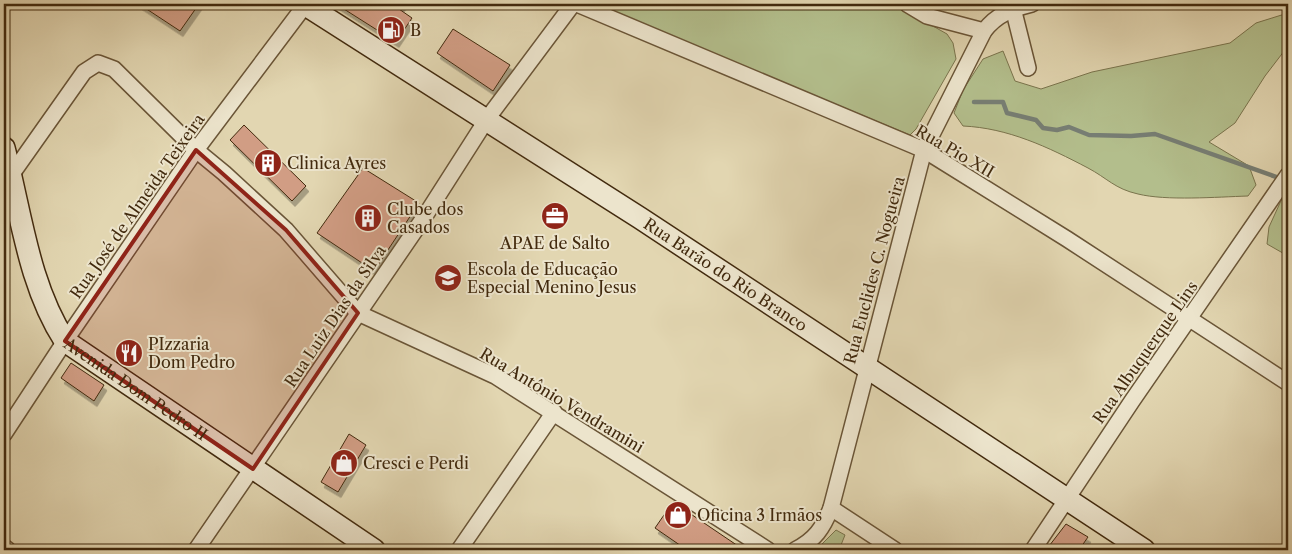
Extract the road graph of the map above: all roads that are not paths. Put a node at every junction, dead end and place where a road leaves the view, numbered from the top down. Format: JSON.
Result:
{"nodes":[{"id":1,"x":305,"y":4,"type":"edge"},
{"id":2,"x":575,"y":4,"type":"edge"},
{"id":3,"x":907,"y":4,"type":"edge"},
{"id":4,"x":1032,"y":4,"type":"edge"},
{"id":5,"x":1012,"y":6,"type":"edge"},
{"id":6,"x":984,"y":31,"type":"junction"},
{"id":7,"x":1028,"y":68,"type":"dead end"},
{"id":8,"x":487,"y":119,"type":"junction"},
{"id":9,"x":4,"y":148,"type":"edge"},
{"id":10,"x":196,"y":150,"type":"junction"},
{"id":11,"x":924,"y":150,"type":"junction"},
{"id":12,"x":1288,"y":175,"type":"edge"},
{"id":13,"x":8,"y":181,"type":"edge"},
{"id":14,"x":358,"y":313,"type":"junction"},
{"id":15,"x":1190,"y":318,"type":"junction"},
{"id":16,"x":65,"y":341,"type":"junction"},
{"id":17,"x":867,"y":366,"type":"junction"},
{"id":18,"x":1288,"y":383,"type":"edge"},
{"id":19,"x":554,"y":412,"type":"junction"},
{"id":20,"x":4,"y":434,"type":"edge"},
{"id":21,"x":253,"y":469,"type":"junction"},
{"id":22,"x":1067,"y":499,"type":"junction"},
{"id":23,"x":831,"y":508,"type":"junction"},
{"id":24,"x":4,"y":547,"type":"edge"},
{"id":25,"x":8,"y":550,"type":"edge"},
{"id":26,"x":196,"y":550,"type":"edge"},
{"id":27,"x":374,"y":550,"type":"edge"},
{"id":28,"x":459,"y":550,"type":"edge"},
{"id":29,"x":768,"y":550,"type":"edge"},
{"id":30,"x":795,"y":550,"type":"edge"},
{"id":31,"x":895,"y":550,"type":"edge"},
{"id":32,"x":1033,"y":550,"type":"edge"},
{"id":33,"x":1144,"y":550,"type":"edge"}],
"edges":[{"from":1,"to":8,"type":"main road","name":"Rua Barão do Rio Branco"},
{"from":1,"to":10,"type":"street","name":"Rua José de Almeida Teixeira"},
{"from":2,"to":8,"type":"street","name":"Rua Luiz Dias da Silva"},
{"from":2,"to":11,"type":"street","name":"Rua Pio XII"},
{"from":3,"to":6,"type":"street"},
{"from":4,"to":5,"type":"street","name":"Rua Euclides C. Nogueira"},
{"from":5,"to":6,"type":"street","name":"Rua Euclides C. Nogueira"},
{"from":5,"to":7,"type":"street"},
{"from":6,"to":11,"type":"street","name":"Rua Euclides C. Nogueira"},
{"from":8,"to":14,"type":"street","name":"Rua Luiz Dias da Silva"},
{"from":8,"to":17,"type":"main road","name":"Rua Barão do Rio Branco"},
{"from":9,"to":13,"type":"main road","name":"Avenida Dom Pedro II"},
{"from":10,"to":13,"type":"street","name":"Rua Antônio Vendramini"},
{"from":10,"to":14,"type":"street","name":"Rua Antônio Vendramini"},
{"from":10,"to":16,"type":"street","name":"Rua José de Almeida Teixeira"},
{"from":11,"to":15,"type":"street","name":"Rua Pio XII"},
{"from":11,"to":17,"type":"street","name":"Rua Euclides C. Nogueira"},
{"from":12,"to":15,"type":"street","name":"Rua Albuquerque Lins"},
{"from":13,"to":16,"type":"main road","name":"Avenida Dom Pedro II"},
{"from":14,"to":19,"type":"street","name":"Rua Antônio Vendramini"},
{"from":14,"to":21,"type":"street","name":"Rua Luiz Dias da Silva"},
{"from":15,"to":18,"type":"street","name":"Rua Pio XII"},
{"from":15,"to":22,"type":"street","name":"Rua Albuquerque Lins"},
{"from":16,"to":20,"type":"street","name":"Rua José de Almeida Teixeira"},
{"from":16,"to":21,"type":"main road","name":"Avenida Dom Pedro II"},
{"from":17,"to":22,"type":"main road","name":"Rua Barão do Rio Branco"},
{"from":17,"to":23,"type":"street","name":"Rua Euclides C. Nogueira"},
{"from":19,"to":28,"type":"street"},
{"from":19,"to":29,"type":"street","name":"Rua Antônio Vendramini"},
{"from":21,"to":26,"type":"street","name":"Rua Luiz Dias da Silva"},
{"from":21,"to":27,"type":"main road","name":"Avenida Dom Pedro II"},
{"from":22,"to":32,"type":"street","name":"Rua Albuquerque Lins"},
{"from":22,"to":33,"type":"main road","name":"Rua Barão do Rio Branco"},
{"from":23,"to":30,"type":"street","name":"Rua Euclides C. Nogueira"},
{"from":23,"to":31,"type":"street"},
{"from":24,"to":25,"type":"street"}]}
